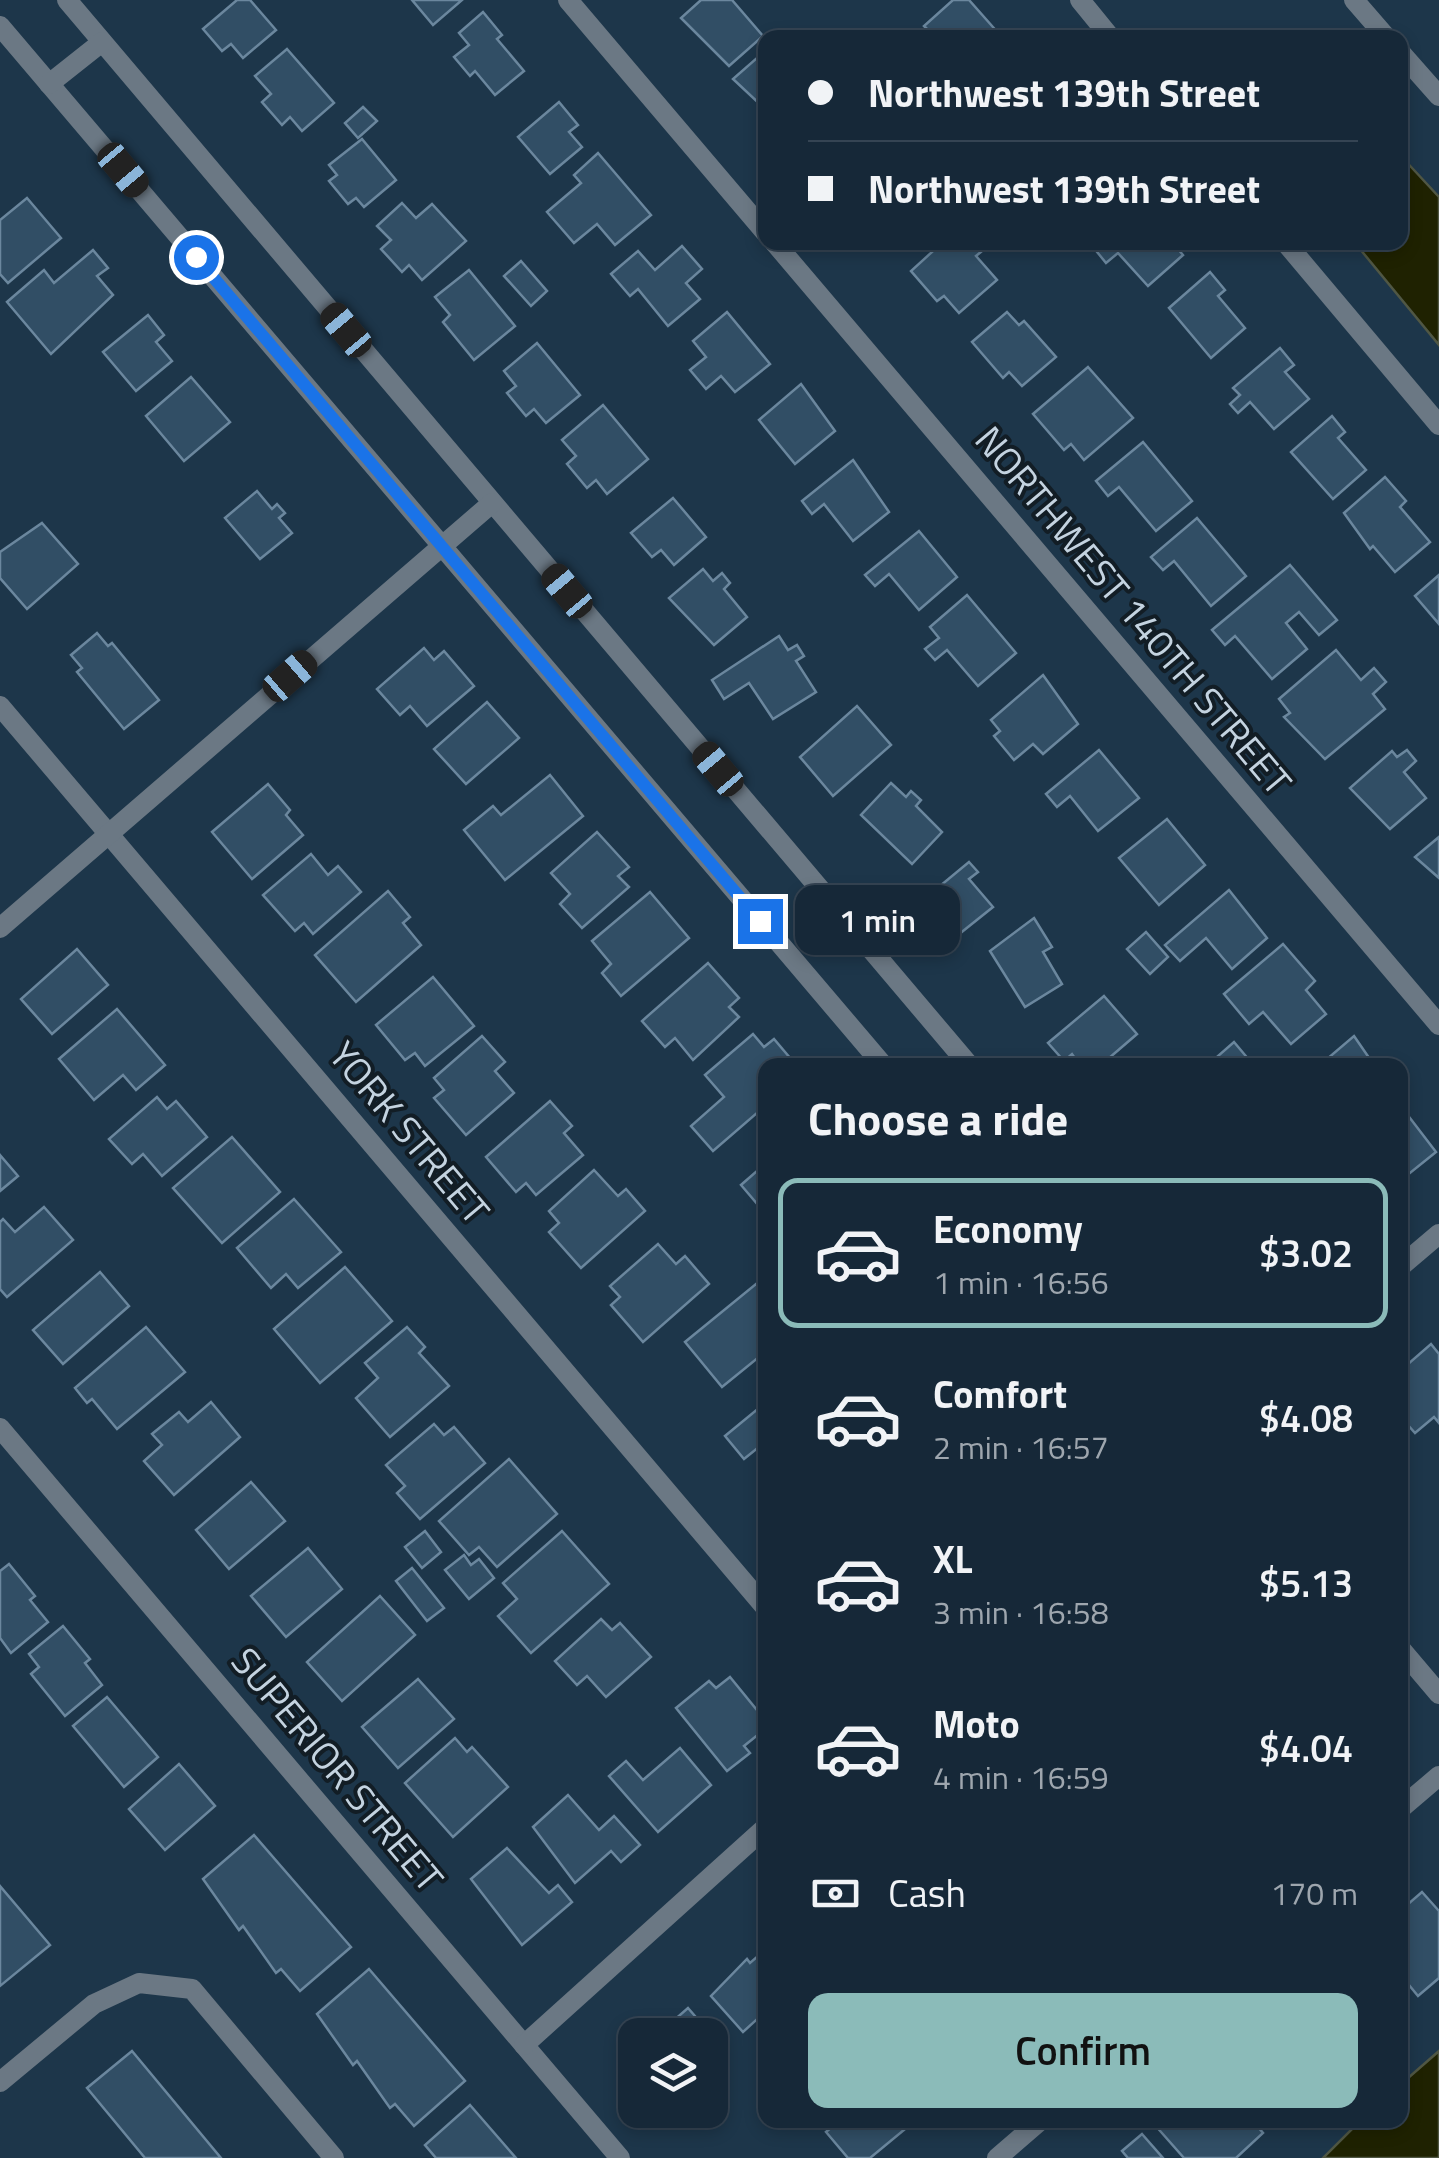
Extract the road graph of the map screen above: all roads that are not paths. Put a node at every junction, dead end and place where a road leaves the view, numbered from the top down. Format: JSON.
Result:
{"nodes":[{"id":1,"x":66,"y":0,"type":"edge"},
{"id":2,"x":568,"y":0,"type":"edge"},
{"id":3,"x":1080,"y":0,"type":"edge"},
{"id":4,"x":1354,"y":0,"type":"edge"},
{"id":5,"x":0,"y":26,"type":"edge"},
{"id":6,"x":1104,"y":30,"type":"edge"},
{"id":7,"x":1380,"y":30,"type":"edge"},
{"id":8,"x":102,"y":42,"type":"junction"},
{"id":9,"x":1408,"y":61,"type":"edge"},
{"id":10,"x":49,"y":84,"type":"junction"},
{"id":11,"x":1439,"y":96,"type":"edge"},
{"id":12,"x":758,"y":224,"type":"edge"},
{"id":13,"x":781,"y":250,"type":"edge"},
{"id":14,"x":1292,"y":250,"type":"edge"},
{"id":15,"x":1439,"y":425,"type":"edge"},
{"id":16,"x":492,"y":502,"type":"junction"},
{"id":17,"x":442,"y":546,"type":"junction"},
{"id":18,"x":0,"y":706,"type":"edge"},
{"id":19,"x":108,"y":832,"type":"junction"},
{"id":20,"x":0,"y":928,"type":"edge"},
{"id":21,"x":1439,"y":1025,"type":"edge"},
{"id":22,"x":877,"y":1058,"type":"edge"},
{"id":23,"x":962,"y":1058,"type":"edge"},
{"id":24,"x":1439,"y":1234,"type":"edge"},
{"id":25,"x":1408,"y":1260,"type":"edge"},
{"id":26,"x":0,"y":1428,"type":"edge"},
{"id":27,"x":758,"y":1599,"type":"edge"},
{"id":28,"x":1408,"y":1657,"type":"edge"},
{"id":29,"x":1439,"y":1694,"type":"edge"},
{"id":30,"x":1439,"y":1776,"type":"edge"},
{"id":31,"x":1408,"y":1803,"type":"edge"},
{"id":32,"x":758,"y":1834,"type":"edge"},
{"id":33,"x":524,"y":2045,"type":"junction"},
{"id":34,"x":0,"y":2082,"type":"edge"},
{"id":35,"x":1032,"y":2128,"type":"edge"},
{"id":36,"x":334,"y":2158,"type":"edge"},
{"id":37,"x":620,"y":2158,"type":"edge"},
{"id":38,"x":997,"y":2158,"type":"edge"}],
"edges":[{"from":1,"to":8,"type":"street"},
{"from":2,"to":12,"type":"street"},
{"from":3,"to":6,"type":"street"},
{"from":4,"to":7,"type":"street"},
{"from":5,"to":10,"type":"street"},
{"from":8,"to":10,"type":"street"},
{"from":8,"to":16,"type":"street"},
{"from":9,"to":11,"type":"street"},
{"from":10,"to":17,"type":"street"},
{"from":13,"to":21,"type":"street","name":"NORTHWEST 140TH STREET"},
{"from":14,"to":15,"type":"street"},
{"from":16,"to":17,"type":"street"},
{"from":16,"to":23,"type":"street"},
{"from":17,"to":19,"type":"street"},
{"from":17,"to":22,"type":"street"},
{"from":18,"to":19,"type":"street","name":"YORK STREET"},
{"from":19,"to":20,"type":"street"},
{"from":19,"to":27,"type":"street","name":"YORK STREET"},
{"from":24,"to":25,"type":"street"},
{"from":26,"to":33,"type":"street","name":"SUPERIOR STREET"},
{"from":28,"to":29,"type":"street"},
{"from":30,"to":31,"type":"street"},
{"from":32,"to":33,"type":"street"},
{"from":33,"to":37,"type":"street","name":"SUPERIOR STREET"},
{"from":34,"to":36,"type":"street"},
{"from":35,"to":38,"type":"street"}]}
